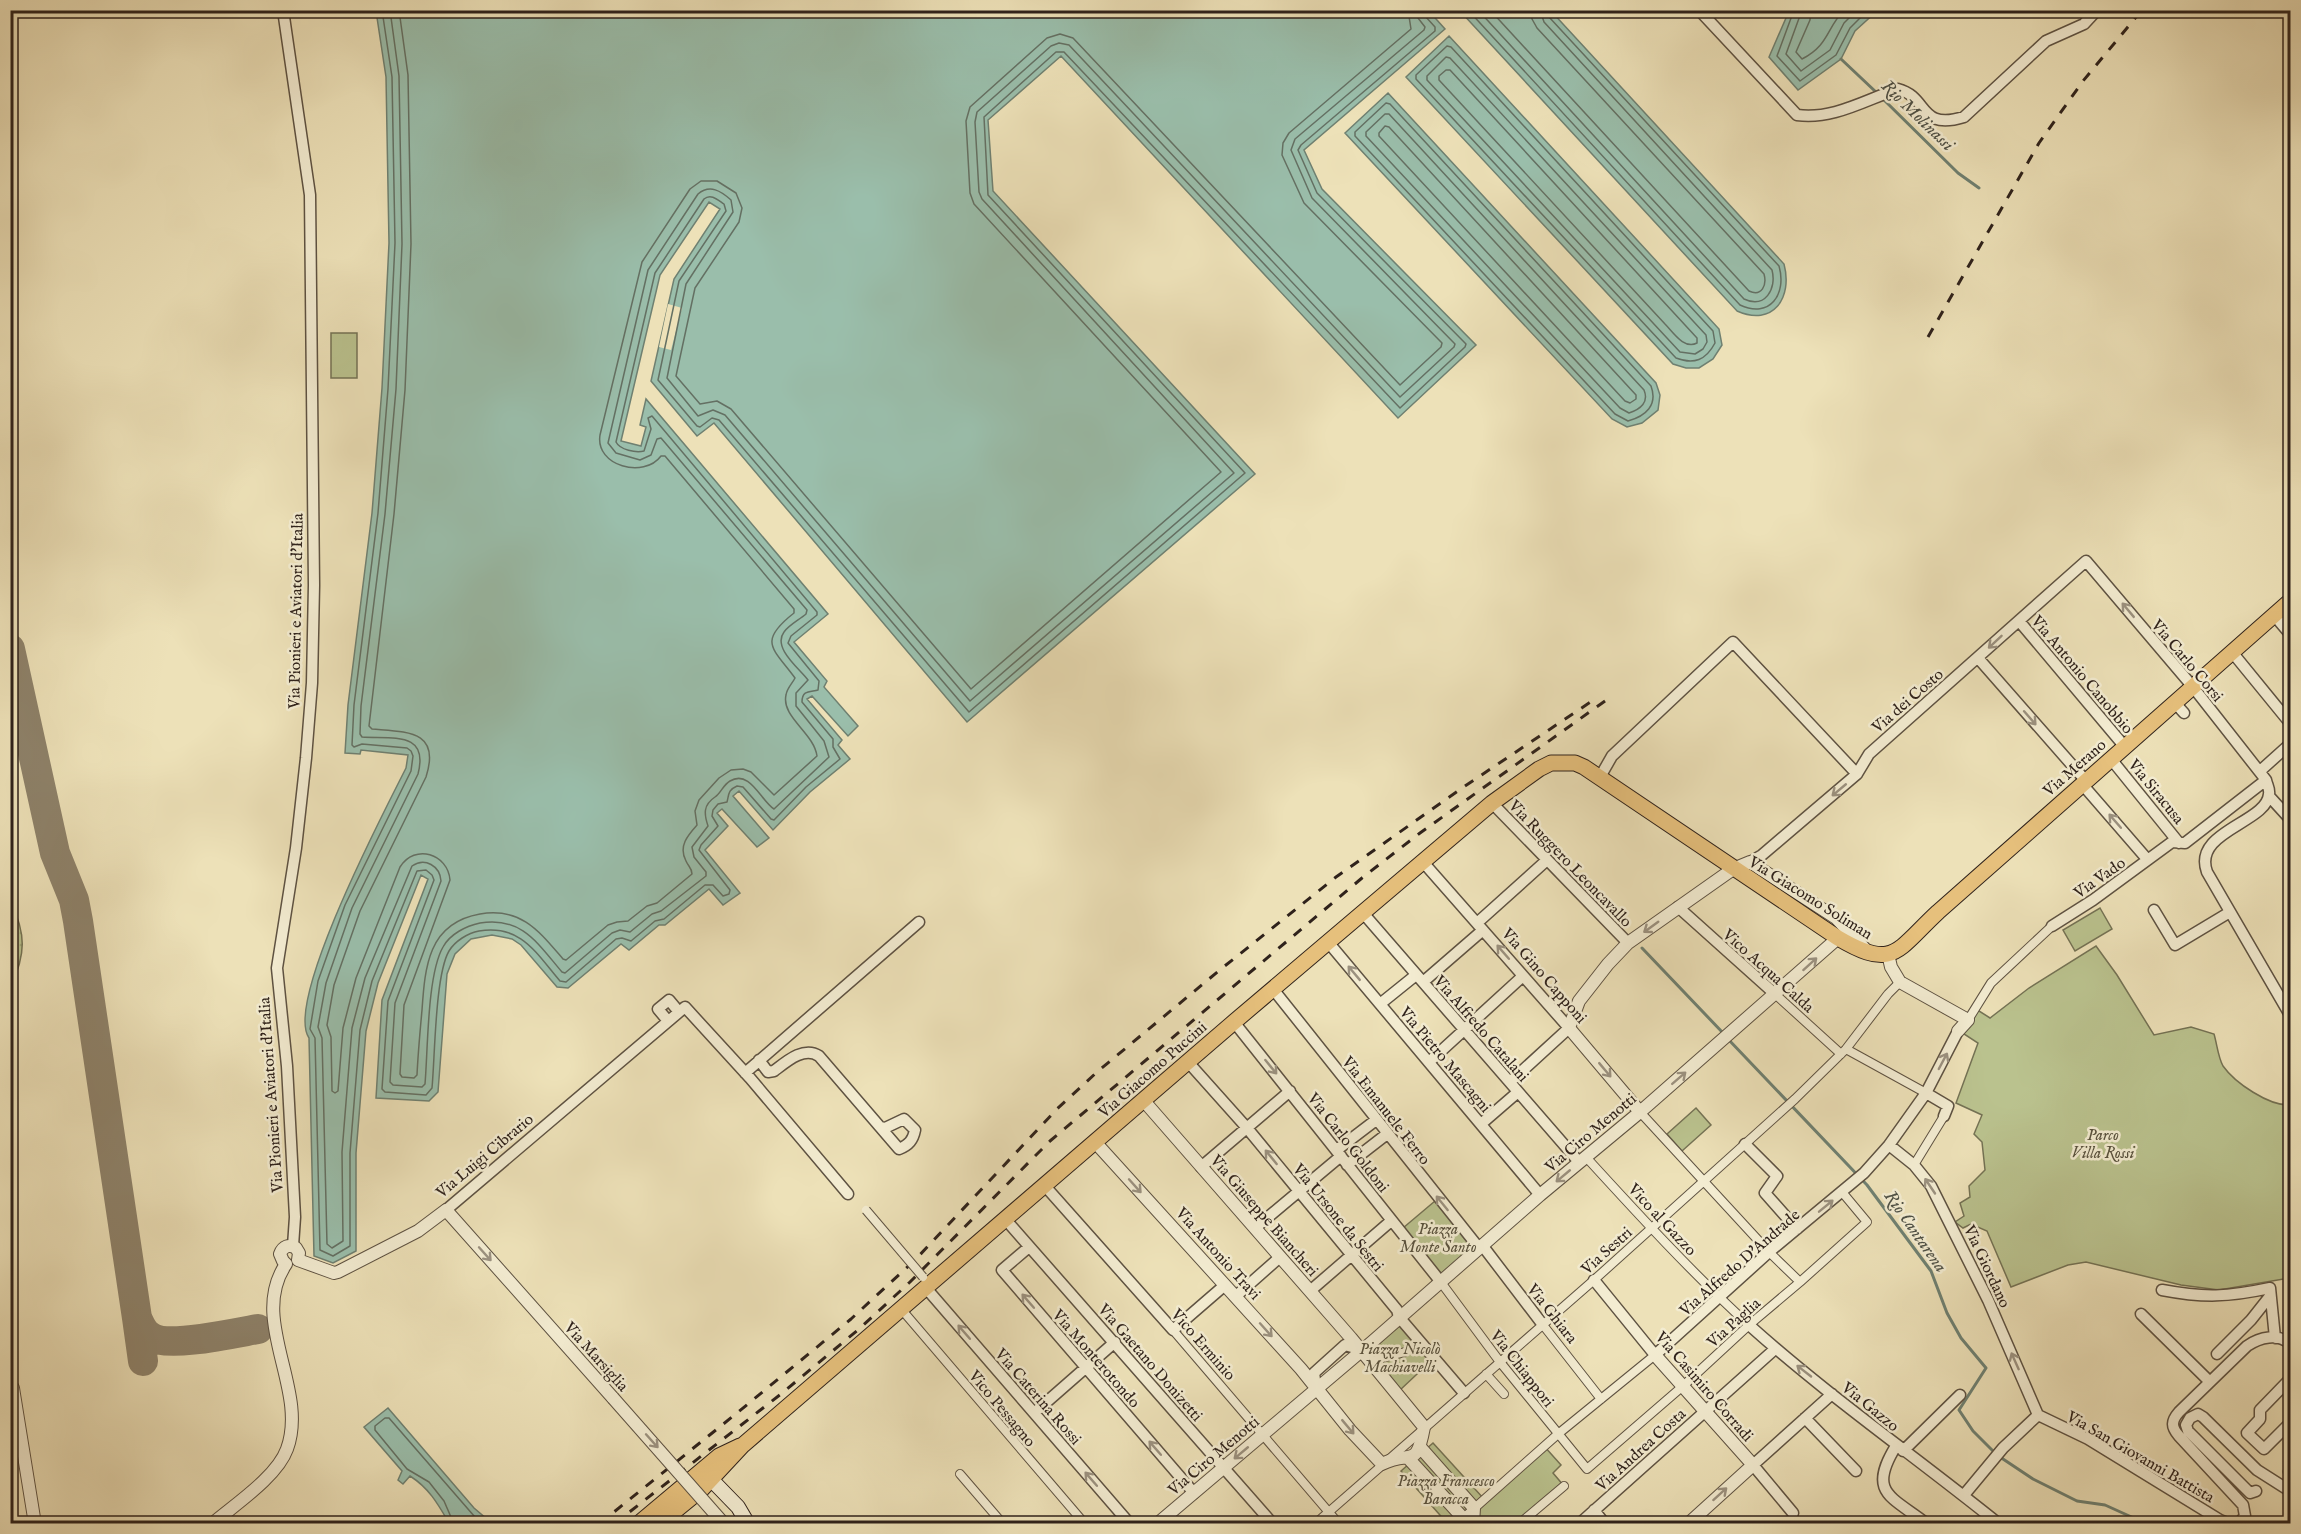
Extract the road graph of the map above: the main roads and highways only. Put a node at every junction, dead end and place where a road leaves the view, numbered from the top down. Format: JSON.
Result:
{"nodes":[{"id":1,"x":2290,"y":601,"type":"edge"},
{"id":2,"x":1600,"y":777,"type":"joint"},
{"id":3,"x":1879,"y":955,"type":"joint"},
{"id":4,"x":723,"y":1459,"type":"junction"},
{"id":5,"x":707,"y":1475,"type":"junction"},
{"id":6,"x":729,"y":1497,"type":"junction"},
{"id":7,"x":638,"y":1524,"type":"edge"},
{"id":8,"x":659,"y":1524,"type":"edge"},
{"id":9,"x":748,"y":1524,"type":"edge"}],
"edges":[{"from":1,"to":3,"type":"main road","name":"Via Merano"},
{"from":2,"to":3,"type":"main road","name":"Via Giacomo Soliman"},
{"from":2,"to":4,"type":"main road","name":"Via Giacomo Puccini"},
{"from":4,"to":5,"type":"main road","name":"Via Giacomo Puccini"},
{"from":4,"to":6,"type":"main road"},
{"from":5,"to":6,"type":"main road"},
{"from":5,"to":7,"type":"main road"},
{"from":5,"to":8,"type":"main road"},
{"from":6,"to":9,"type":"main road"}]}
